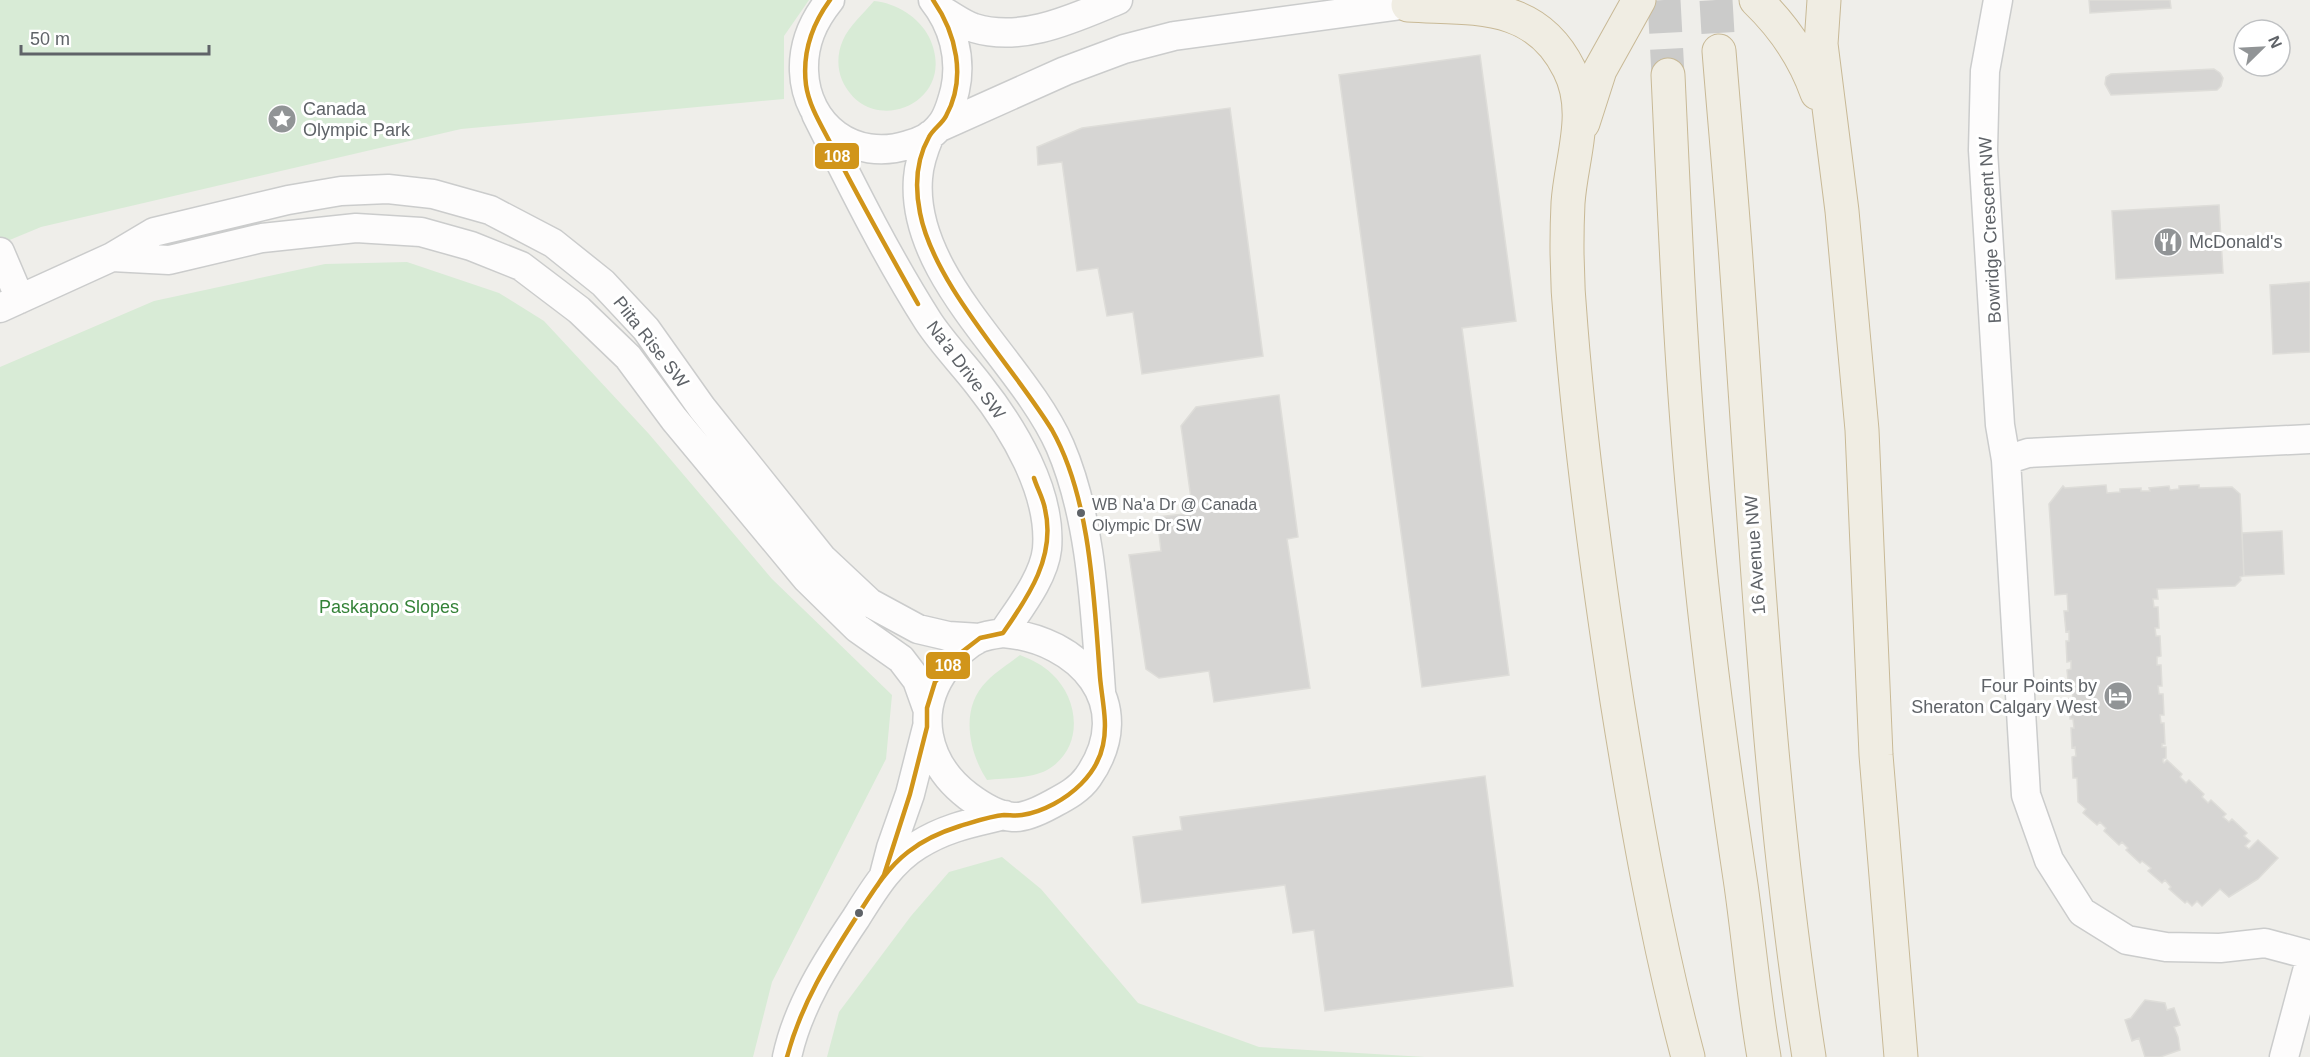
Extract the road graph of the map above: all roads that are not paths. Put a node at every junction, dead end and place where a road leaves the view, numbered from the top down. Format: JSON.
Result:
{"nodes":[{"id":1,"x":830,"y":0,"type":"edge"},
{"id":2,"x":1118,"y":0,"type":"edge"},
{"id":3,"x":1639,"y":0,"type":"edge"},
{"id":4,"x":1756,"y":0,"type":"edge"},
{"id":5,"x":1824,"y":0,"type":"edge"},
{"id":6,"x":1998,"y":0,"type":"edge"},
{"id":7,"x":1424,"y":2,"type":"edge"},
{"id":8,"x":937,"y":5,"type":"edge"},
{"id":9,"x":1719,"y":51,"type":"tunnel mouth"},
{"id":10,"x":1668,"y":75,"type":"tunnel mouth"},
{"id":11,"x":816,"y":114,"type":"junction"},
{"id":12,"x":935,"y":131,"type":"junction"},
{"id":13,"x":1576,"y":141,"type":"junction"},
{"id":14,"x":1836,"y":167,"type":"junction"},
{"id":15,"x":0,"y":252,"type":"edge"},
{"id":16,"x":112,"y":257,"type":"junction"},
{"id":17,"x":10,"y":304,"type":"edge"},
{"id":18,"x":2310,"y":439,"type":"edge"},
{"id":19,"x":2006,"y":460,"type":"junction"},
{"id":20,"x":992,"y":635,"type":"junction"},
{"id":21,"x":1101,"y":691,"type":"junction"},
{"id":22,"x":927,"y":718,"type":"junction"},
{"id":23,"x":1005,"y":815,"type":"junction"},
{"id":24,"x":884,"y":875,"type":"junction"},
{"id":25,"x":2310,"y":957,"type":"edge"},
{"id":26,"x":787,"y":1057,"type":"edge"},
{"id":27,"x":1688,"y":1057,"type":"edge"},
{"id":28,"x":1764,"y":1057,"type":"edge"},
{"id":29,"x":1809,"y":1057,"type":"edge"},
{"id":30,"x":1901,"y":1057,"type":"edge"},
{"id":31,"x":2284,"y":1057,"type":"edge"}],
"edges":[{"from":1,"to":11,"type":"street","name":"Na'a Drive SW"},
{"from":2,"to":8,"type":"street"},
{"from":3,"to":13,"type":"highway"},
{"from":4,"to":14,"type":"highway"},
{"from":5,"to":14,"type":"highway"},
{"from":6,"to":19,"type":"street","name":"Bowridge Crescent NW"},
{"from":7,"to":12,"type":"street"},
{"from":7,"to":13,"type":"highway"},
{"from":8,"to":12,"type":"street","name":"Na'a Drive SW"},
{"from":9,"to":29,"type":"highway","name":"16 Avenue NW"},
{"from":10,"to":28,"type":"highway"},
{"from":11,"to":12,"type":"street"},
{"from":11,"to":20,"type":"street","name":"Na'a Drive SW"},
{"from":12,"to":21,"type":"street","name":"Na'a Drive SW"},
{"from":13,"to":27,"type":"highway"},
{"from":14,"to":30,"type":"highway"},
{"from":15,"to":17,"type":"street"},
{"from":16,"to":17,"type":"street","name":"Piita Rise SW"},
{"from":16,"to":20,"type":"street","name":"Piita Rise SW"},
{"from":16,"to":22,"type":"street","name":"Piita Rise SW"},
{"from":18,"to":19,"type":"street"},
{"from":19,"to":25,"type":"street","name":"Bowridge Crescent NW"},
{"from":20,"to":21,"type":"street"},
{"from":20,"to":22,"type":"street"},
{"from":21,"to":23,"type":"street"},
{"from":22,"to":23,"type":"street"},
{"from":22,"to":24,"type":"street"},
{"from":23,"to":24,"type":"street"},
{"from":24,"to":26,"type":"street"},
{"from":25,"to":31,"type":"street"}]}
